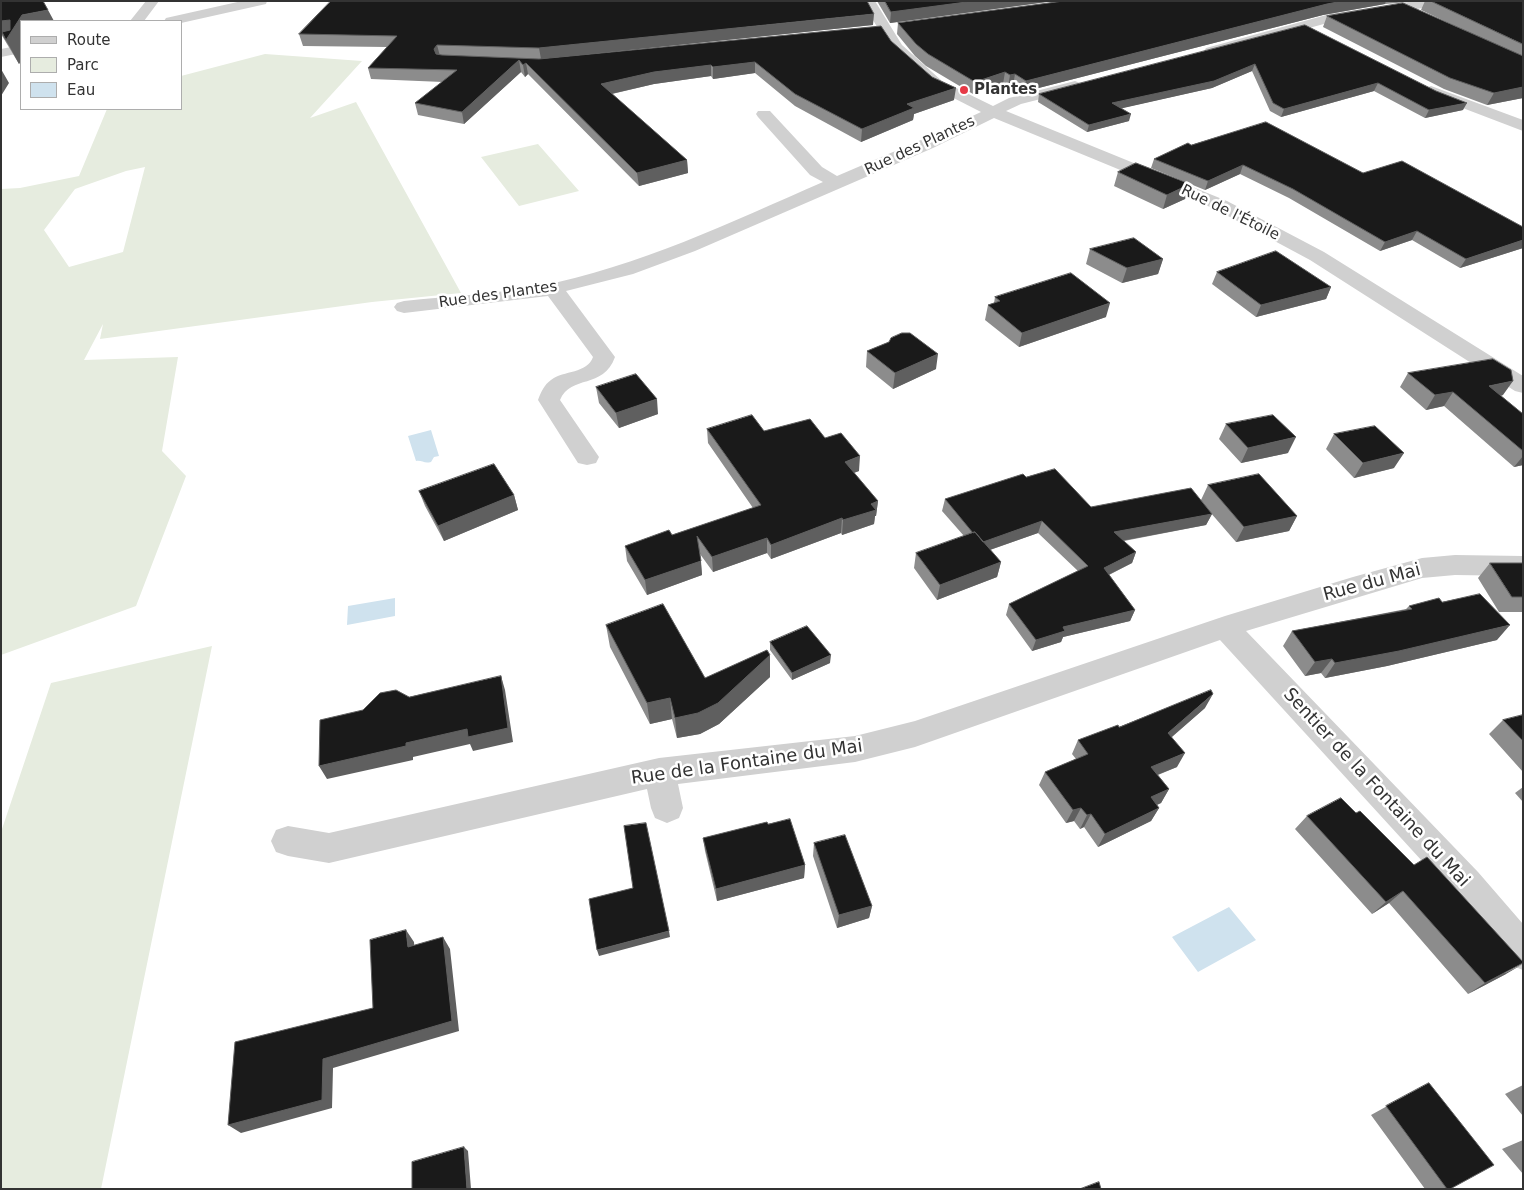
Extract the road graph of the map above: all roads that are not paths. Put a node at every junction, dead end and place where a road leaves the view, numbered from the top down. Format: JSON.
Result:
{"nodes":[{"id":1,"x":153,"y":1,"type":"edge"},
{"id":2,"x":262,"y":1,"type":"edge"},
{"id":3,"x":868,"y":1,"type":"edge"},
{"id":4,"x":1371,"y":1,"type":"edge"},
{"id":5,"x":1443,"y":1,"type":"edge"},
{"id":6,"x":1394,"y":8,"type":"junction"},
{"id":7,"x":138,"y":20,"type":"edge"},
{"id":8,"x":175,"y":20,"type":"edge"},
{"id":9,"x":1426,"y":20,"type":"edge"},
{"id":10,"x":1305,"y":25,"type":"junction"},
{"id":11,"x":1323,"y":34,"type":"edge"},
{"id":12,"x":20,"y":49,"type":"edge"},
{"id":13,"x":1,"y":53,"type":"edge"},
{"id":14,"x":1195,"y":55,"type":"edge"},
{"id":15,"x":1091,"y":82,"type":"edge"},
{"id":16,"x":1420,"y":85,"type":"edge"},
{"id":17,"x":994,"y":112,"type":"junction"},
{"id":18,"x":1523,"y":113,"type":"edge"},
{"id":19,"x":764,"y":114,"type":"dead end"},
{"id":20,"x":1504,"y":118,"type":"junction"},
{"id":21,"x":1523,"y":126,"type":"edge"},
{"id":22,"x":836,"y":183,"type":"junction"},
{"id":23,"x":553,"y":288,"type":"junction"},
{"id":24,"x":404,"y":307,"type":"dead end"},
{"id":25,"x":1523,"y":386,"type":"edge"},
{"id":26,"x":587,"y":457,"type":"dead end"},
{"id":27,"x":1523,"y":566,"type":"edge"},
{"id":28,"x":1226,"y":627,"type":"junction"},
{"id":29,"x":659,"y":772,"type":"junction"},
{"id":30,"x":667,"y":808,"type":"dead end"},
{"id":31,"x":288,"y":841,"type":"dead end"},
{"id":32,"x":1523,"y":952,"type":"edge"}],
"edges":[{"from":1,"to":7,"type":"street"},
{"from":2,"to":8,"type":"street"},
{"from":3,"to":17,"type":"street","name":"Rue de l'Étoile"},
{"from":4,"to":6,"type":"street"},
{"from":5,"to":6,"type":"street"},
{"from":6,"to":9,"type":"street"},
{"from":6,"to":10,"type":"street"},
{"from":10,"to":11,"type":"street"},
{"from":10,"to":14,"type":"street"},
{"from":12,"to":13,"type":"street"},
{"from":15,"to":17,"type":"street","name":"Rue des Plantes"},
{"from":16,"to":20,"type":"street"},
{"from":17,"to":22,"type":"street","name":"Rue des Plantes"},
{"from":17,"to":25,"type":"street","name":"Rue de l'Étoile"},
{"from":18,"to":20,"type":"street"},
{"from":19,"to":22,"type":"street"},
{"from":20,"to":21,"type":"street"},
{"from":22,"to":23,"type":"street","name":"Rue des Plantes"},
{"from":23,"to":24,"type":"street","name":"Rue des Plantes"},
{"from":23,"to":26,"type":"street"},
{"from":27,"to":28,"type":"street","name":"Rue du Mai"},
{"from":28,"to":29,"type":"street","name":"Rue de la Fontaine du Mai"},
{"from":28,"to":32,"type":"street","name":"Sentier de la Fontaine du Mai"},
{"from":29,"to":30,"type":"street"},
{"from":29,"to":31,"type":"street","name":"Rue de la Fontaine du Mai"}]}
